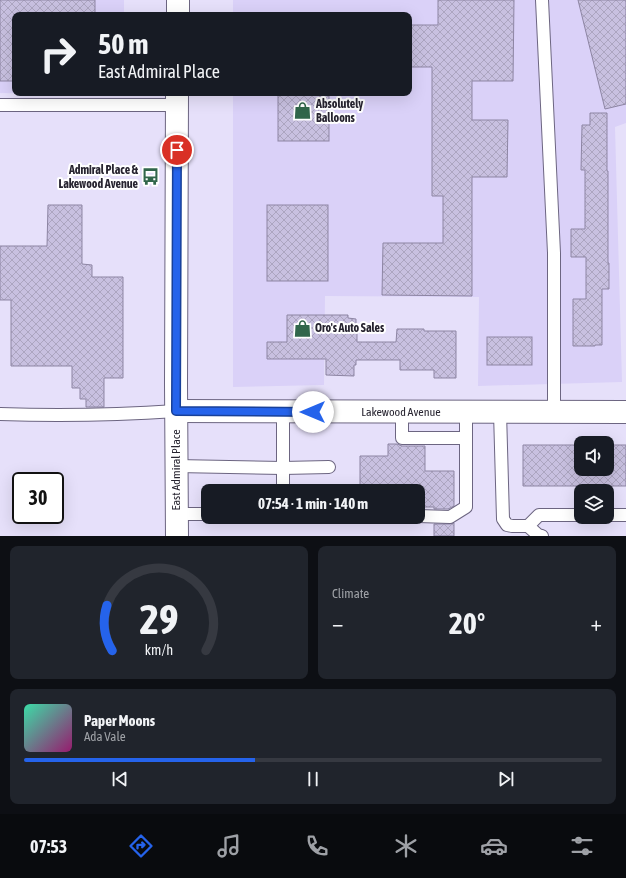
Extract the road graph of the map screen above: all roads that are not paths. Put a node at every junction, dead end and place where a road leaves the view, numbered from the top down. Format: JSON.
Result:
{"nodes":[{"id":1,"x":178,"y":0,"type":"edge"},
{"id":2,"x":542,"y":0,"type":"edge"},
{"id":3,"x":178,"y":12,"type":"edge"},
{"id":4,"x":177,"y":99,"type":"edge"},
{"id":5,"x":0,"y":105,"type":"edge"},
{"id":6,"x":176,"y":411,"type":"junction"},
{"id":7,"x":283,"y":412,"type":"junction"},
{"id":8,"x":402,"y":412,"type":"junction"},
{"id":9,"x":466,"y":412,"type":"junction"},
{"id":10,"x":500,"y":412,"type":"junction"},
{"id":11,"x":554,"y":412,"type":"junction"},
{"id":12,"x":626,"y":412,"type":"edge"},
{"id":13,"x":0,"y":414,"type":"edge"},
{"id":14,"x":465,"y":438,"type":"junction"},
{"id":15,"x":176,"y":466,"type":"junction"},
{"id":16,"x":329,"y":467,"type":"dead end"},
{"id":17,"x":283,"y":468,"type":"junction"},
{"id":18,"x":283,"y":484,"type":"edge"},
{"id":19,"x":177,"y":514,"type":"junction"},
{"id":20,"x":201,"y":514,"type":"edge"},
{"id":21,"x":574,"y":515,"type":"edge"},
{"id":22,"x":614,"y":515,"type":"edge"},
{"id":23,"x":626,"y":515,"type":"edge"},
{"id":24,"x":425,"y":516,"type":"edge"},
{"id":25,"x":528,"y":526,"type":"junction"},
{"id":26,"x":176,"y":536,"type":"edge"},
{"id":27,"x":542,"y":536,"type":"edge"}],
"edges":[{"from":1,"to":3,"type":"street"},
{"from":2,"to":11,"type":"lane"},
{"from":4,"to":5,"type":"lane"},
{"from":4,"to":6,"type":"street","name":"East Admiral Place"},
{"from":6,"to":7,"type":"street","name":"Lakewood Avenue"},
{"from":6,"to":13,"type":"lane"},
{"from":6,"to":15,"type":"street","name":"East Admiral Place"},
{"from":7,"to":8,"type":"street","name":"Lakewood Avenue"},
{"from":7,"to":17,"type":"lane"},
{"from":8,"to":9,"type":"street","name":"Lakewood Avenue"},
{"from":8,"to":14,"type":"lane"},
{"from":9,"to":10,"type":"street","name":"Lakewood Avenue"},
{"from":9,"to":14,"type":"lane"},
{"from":10,"to":11,"type":"street","name":"Lakewood Avenue"},
{"from":10,"to":25,"type":"lane"},
{"from":11,"to":12,"type":"street","name":"Lakewood Avenue"},
{"from":14,"to":24,"type":"lane"},
{"from":15,"to":17,"type":"lane"},
{"from":15,"to":19,"type":"street","name":"East Admiral Place"},
{"from":16,"to":17,"type":"lane"},
{"from":17,"to":18,"type":"lane"},
{"from":19,"to":20,"type":"lane"},
{"from":19,"to":26,"type":"street","name":"East Admiral Place"},
{"from":21,"to":25,"type":"lane"},
{"from":22,"to":23,"type":"lane"},
{"from":25,"to":27,"type":"lane"}]}
